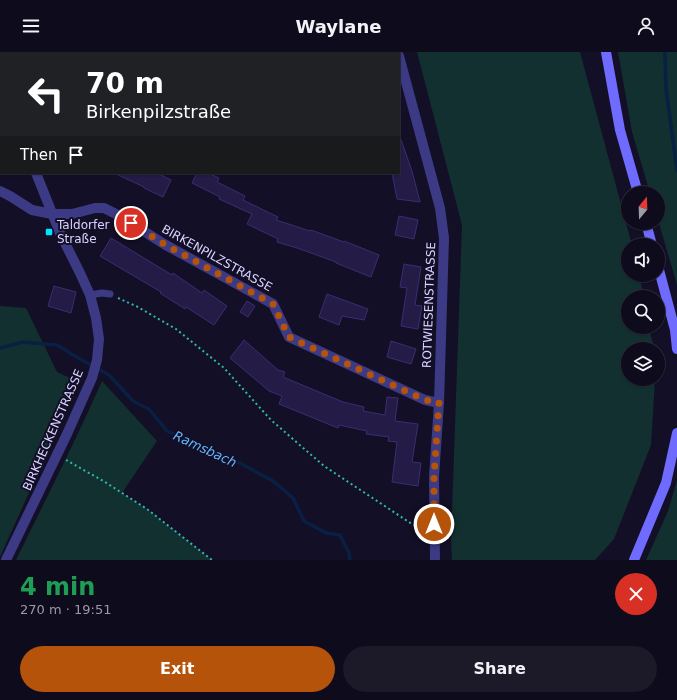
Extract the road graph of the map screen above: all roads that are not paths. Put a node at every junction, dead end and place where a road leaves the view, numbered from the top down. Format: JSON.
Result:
{"nodes":[{"id":1,"x":606,"y":52,"type":"edge"},
{"id":2,"x":400,"y":66,"type":"edge"},
{"id":3,"x":404,"y":90,"type":"edge"},
{"id":4,"x":36,"y":174,"type":"edge"},
{"id":5,"x":636,"y":186,"type":"edge"},
{"id":6,"x":0,"y":191,"type":"edge"},
{"id":7,"x":52,"y":214,"type":"junction"},
{"id":8,"x":662,"y":282,"type":"edge"},
{"id":9,"x":110,"y":294,"type":"road end"},
{"id":10,"x":90,"y":295,"type":"junction"},
{"id":11,"x":677,"y":349,"type":"edge"},
{"id":12,"x":439,"y":402,"type":"junction"},
{"id":13,"x":677,"y":433,"type":"edge"},
{"id":14,"x":6,"y":560,"type":"edge"},
{"id":15,"x":435,"y":560,"type":"edge"},
{"id":16,"x":634,"y":560,"type":"edge"}],
"edges":[{"from":1,"to":5,"type":"main road"},
{"from":2,"to":3,"type":"street","name":"ROTWIESENSTRASSE"},
{"from":3,"to":12,"type":"street","name":"ROTWIESENSTRASSE"},
{"from":4,"to":7,"type":"street","name":"BIRKHECKENSTRASSE"},
{"from":6,"to":7,"type":"street"},
{"from":7,"to":10,"type":"street","name":"BIRKHECKENSTRASSE"},
{"from":7,"to":12,"type":"street","name":"BIRKENPILZSTRASSE"},
{"from":8,"to":11,"type":"main road"},
{"from":9,"to":10,"type":"lane"},
{"from":10,"to":14,"type":"street","name":"BIRKHECKENSTRASSE"},
{"from":12,"to":15,"type":"street","name":"ROTWIESENSTRASSE"},
{"from":13,"to":16,"type":"main road"}]}
